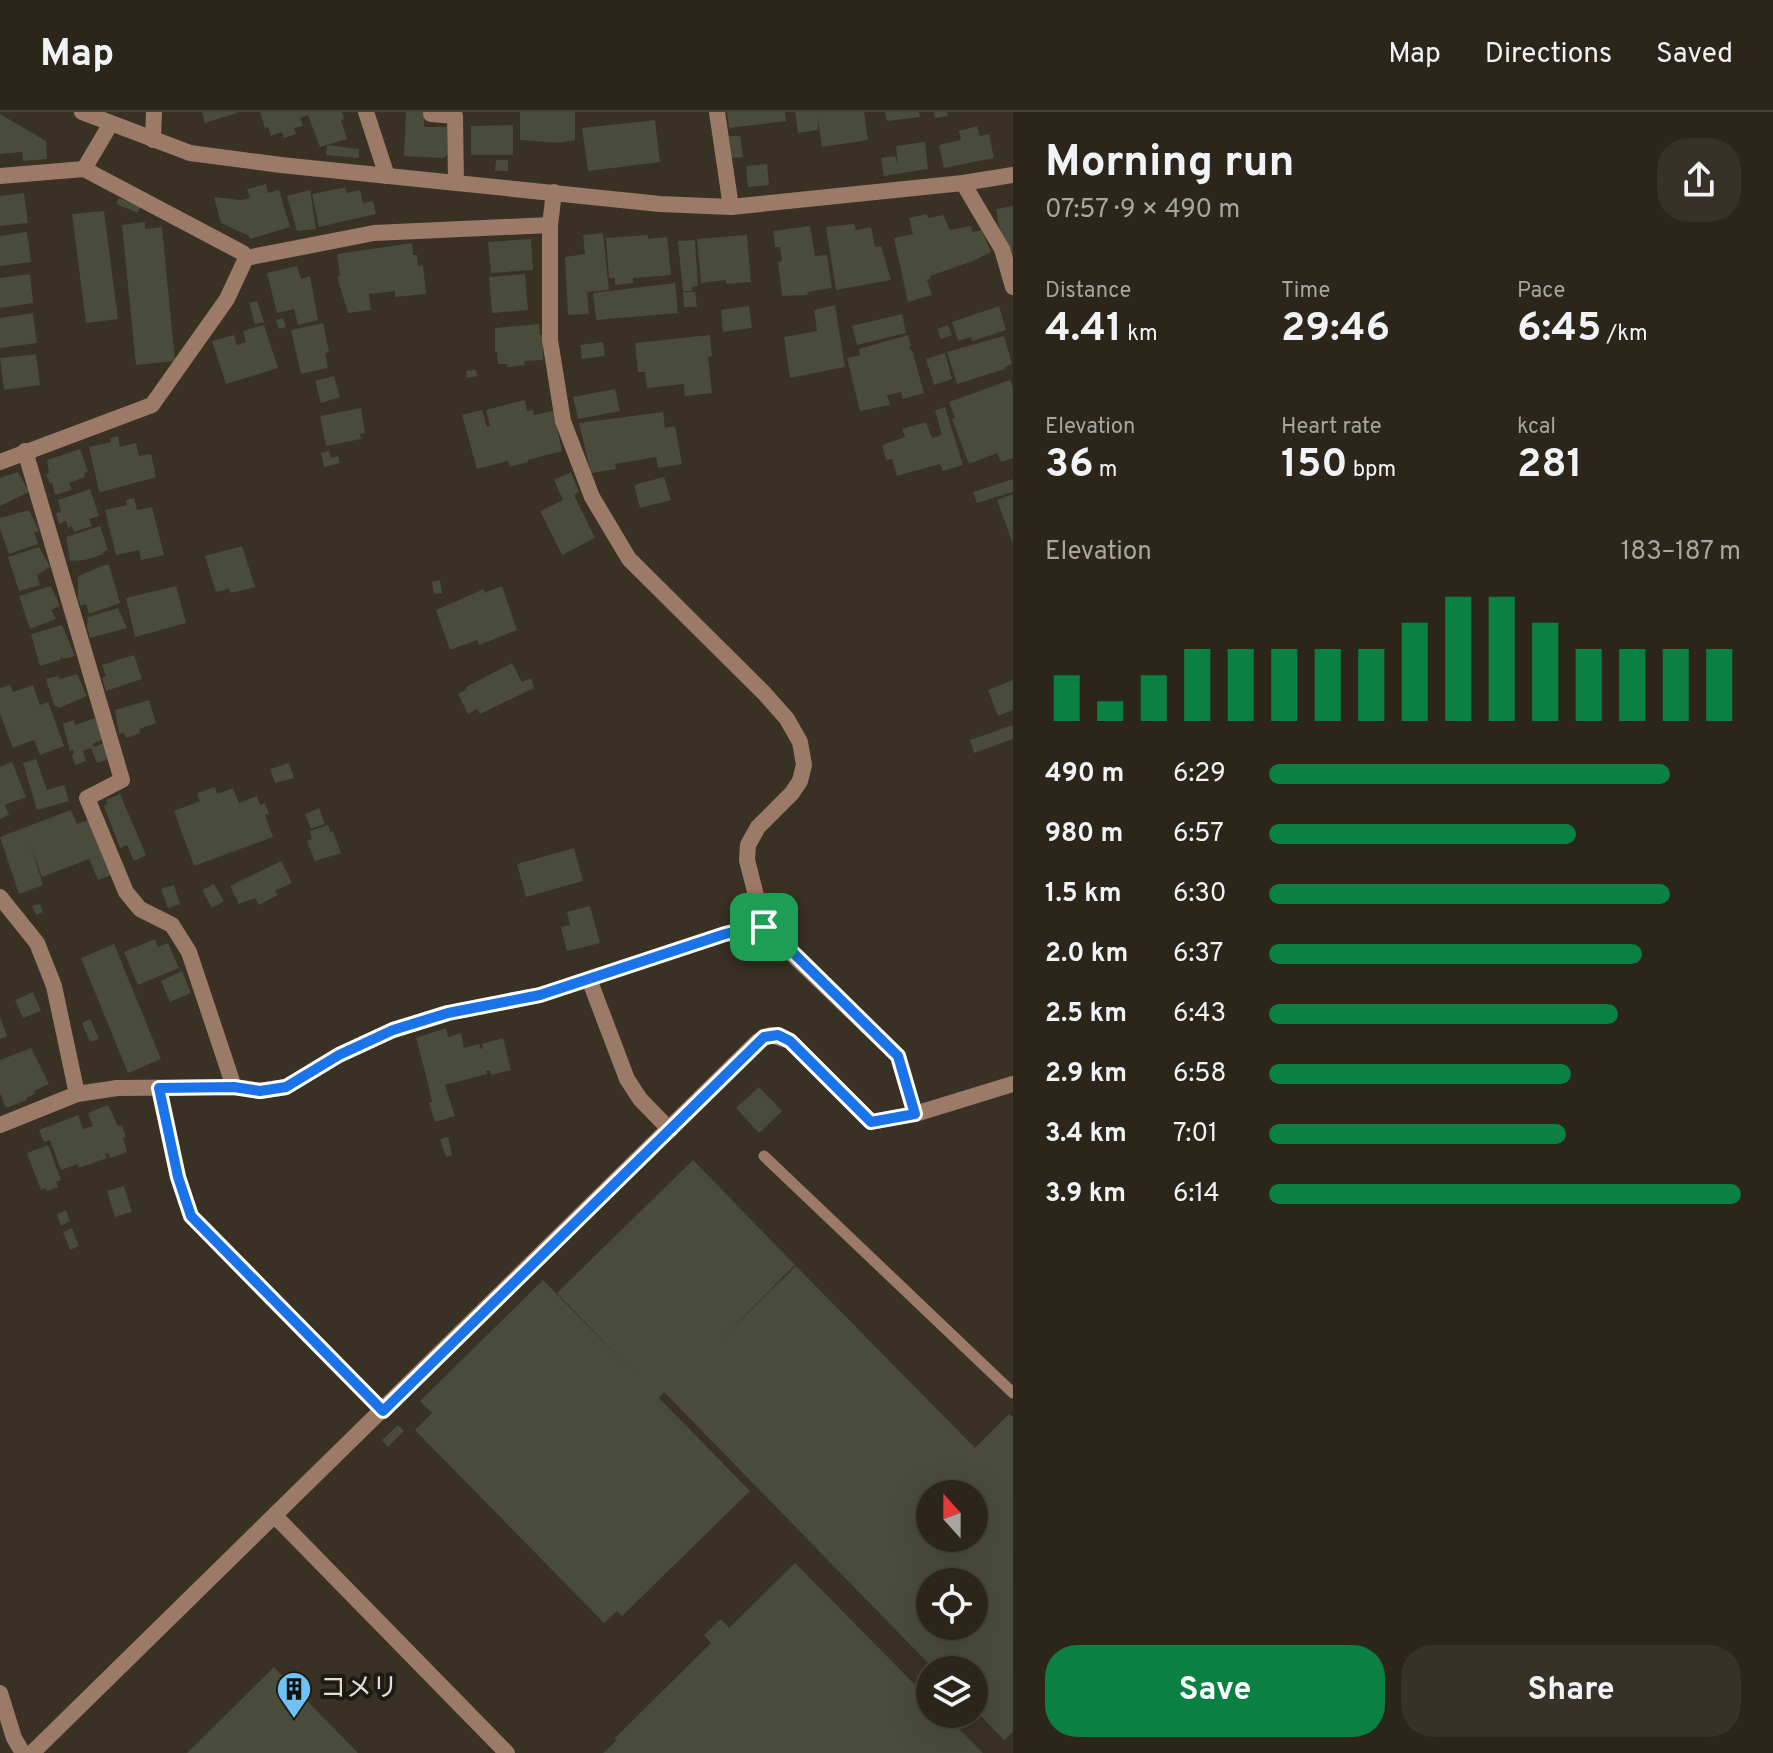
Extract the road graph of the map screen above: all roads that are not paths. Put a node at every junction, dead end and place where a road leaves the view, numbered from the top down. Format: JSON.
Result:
{"nodes":[{"id":1,"x":82,"y":112,"type":"edge"},
{"id":2,"x":154,"y":112,"type":"edge"},
{"id":3,"x":366,"y":112,"type":"edge"},
{"id":4,"x":717,"y":112,"type":"edge"},
{"id":5,"x":431,"y":114,"type":"edge"},
{"id":6,"x":110,"y":125,"type":"junction"},
{"id":7,"x":153,"y":140,"type":"junction"},
{"id":8,"x":84,"y":169,"type":"junction"},
{"id":9,"x":1013,"y":175,"type":"edge"},
{"id":10,"x":0,"y":176,"type":"edge"},
{"id":11,"x":387,"y":176,"type":"junction"},
{"id":12,"x":456,"y":183,"type":"junction"},
{"id":13,"x":963,"y":183,"type":"junction"},
{"id":14,"x":554,"y":192,"type":"junction"},
{"id":15,"x":731,"y":207,"type":"junction"},
{"id":16,"x":550,"y":225,"type":"junction"},
{"id":17,"x":246,"y":258,"type":"junction"},
{"id":18,"x":1013,"y":287,"type":"edge"},
{"id":19,"x":25,"y":451,"type":"junction"},
{"id":20,"x":0,"y":462,"type":"edge"},
{"id":21,"x":0,"y":897,"type":"edge"},
{"id":22,"x":764,"y":927,"type":"junction"},
{"id":23,"x":589,"y":979,"type":"junction"},
{"id":24,"x":1013,"y":1084,"type":"edge"},
{"id":25,"x":234,"y":1087,"type":"junction"},
{"id":26,"x":159,"y":1088,"type":"junction"},
{"id":27,"x":77,"y":1094,"type":"junction"},
{"id":28,"x":915,"y":1114,"type":"junction"},
{"id":29,"x":0,"y":1125,"type":"edge"},
{"id":30,"x":670,"y":1130,"type":"junction"},
{"id":31,"x":764,"y":1156,"type":"dead end"},
{"id":32,"x":1013,"y":1393,"type":"edge"},
{"id":33,"x":383,"y":1411,"type":"junction"},
{"id":34,"x":275,"y":1516,"type":"junction"},
{"id":35,"x":0,"y":1693,"type":"edge"},
{"id":36,"x":23,"y":1753,"type":"edge"},
{"id":37,"x":32,"y":1753,"type":"edge"},
{"id":38,"x":507,"y":1753,"type":"edge"}],
"edges":[{"from":1,"to":6,"type":"street"},
{"from":2,"to":7,"type":"street"},
{"from":3,"to":11,"type":"street"},
{"from":4,"to":15,"type":"street"},
{"from":5,"to":12,"type":"street"},
{"from":6,"to":7,"type":"street"},
{"from":6,"to":8,"type":"street"},
{"from":7,"to":11,"type":"street"},
{"from":8,"to":10,"type":"street"},
{"from":8,"to":17,"type":"street"},
{"from":9,"to":13,"type":"street"},
{"from":11,"to":12,"type":"street"},
{"from":12,"to":14,"type":"street"},
{"from":13,"to":15,"type":"street"},
{"from":13,"to":18,"type":"street"},
{"from":14,"to":15,"type":"street"},
{"from":14,"to":16,"type":"street"},
{"from":16,"to":17,"type":"street"},
{"from":16,"to":22,"type":"street"},
{"from":17,"to":19,"type":"street"},
{"from":19,"to":20,"type":"street"},
{"from":19,"to":25,"type":"street"},
{"from":21,"to":27,"type":"street"},
{"from":22,"to":23,"type":"street"},
{"from":22,"to":28,"type":"street"},
{"from":23,"to":25,"type":"street"},
{"from":23,"to":30,"type":"street"},
{"from":24,"to":28,"type":"street"},
{"from":25,"to":26,"type":"street"},
{"from":26,"to":27,"type":"street"},
{"from":26,"to":33,"type":"street"},
{"from":27,"to":29,"type":"street"},
{"from":28,"to":30,"type":"street"},
{"from":30,"to":33,"type":"street"},
{"from":31,"to":32,"type":"lane"},
{"from":33,"to":34,"type":"street"},
{"from":34,"to":37,"type":"street"},
{"from":34,"to":38,"type":"street"},
{"from":35,"to":36,"type":"street"}]}
